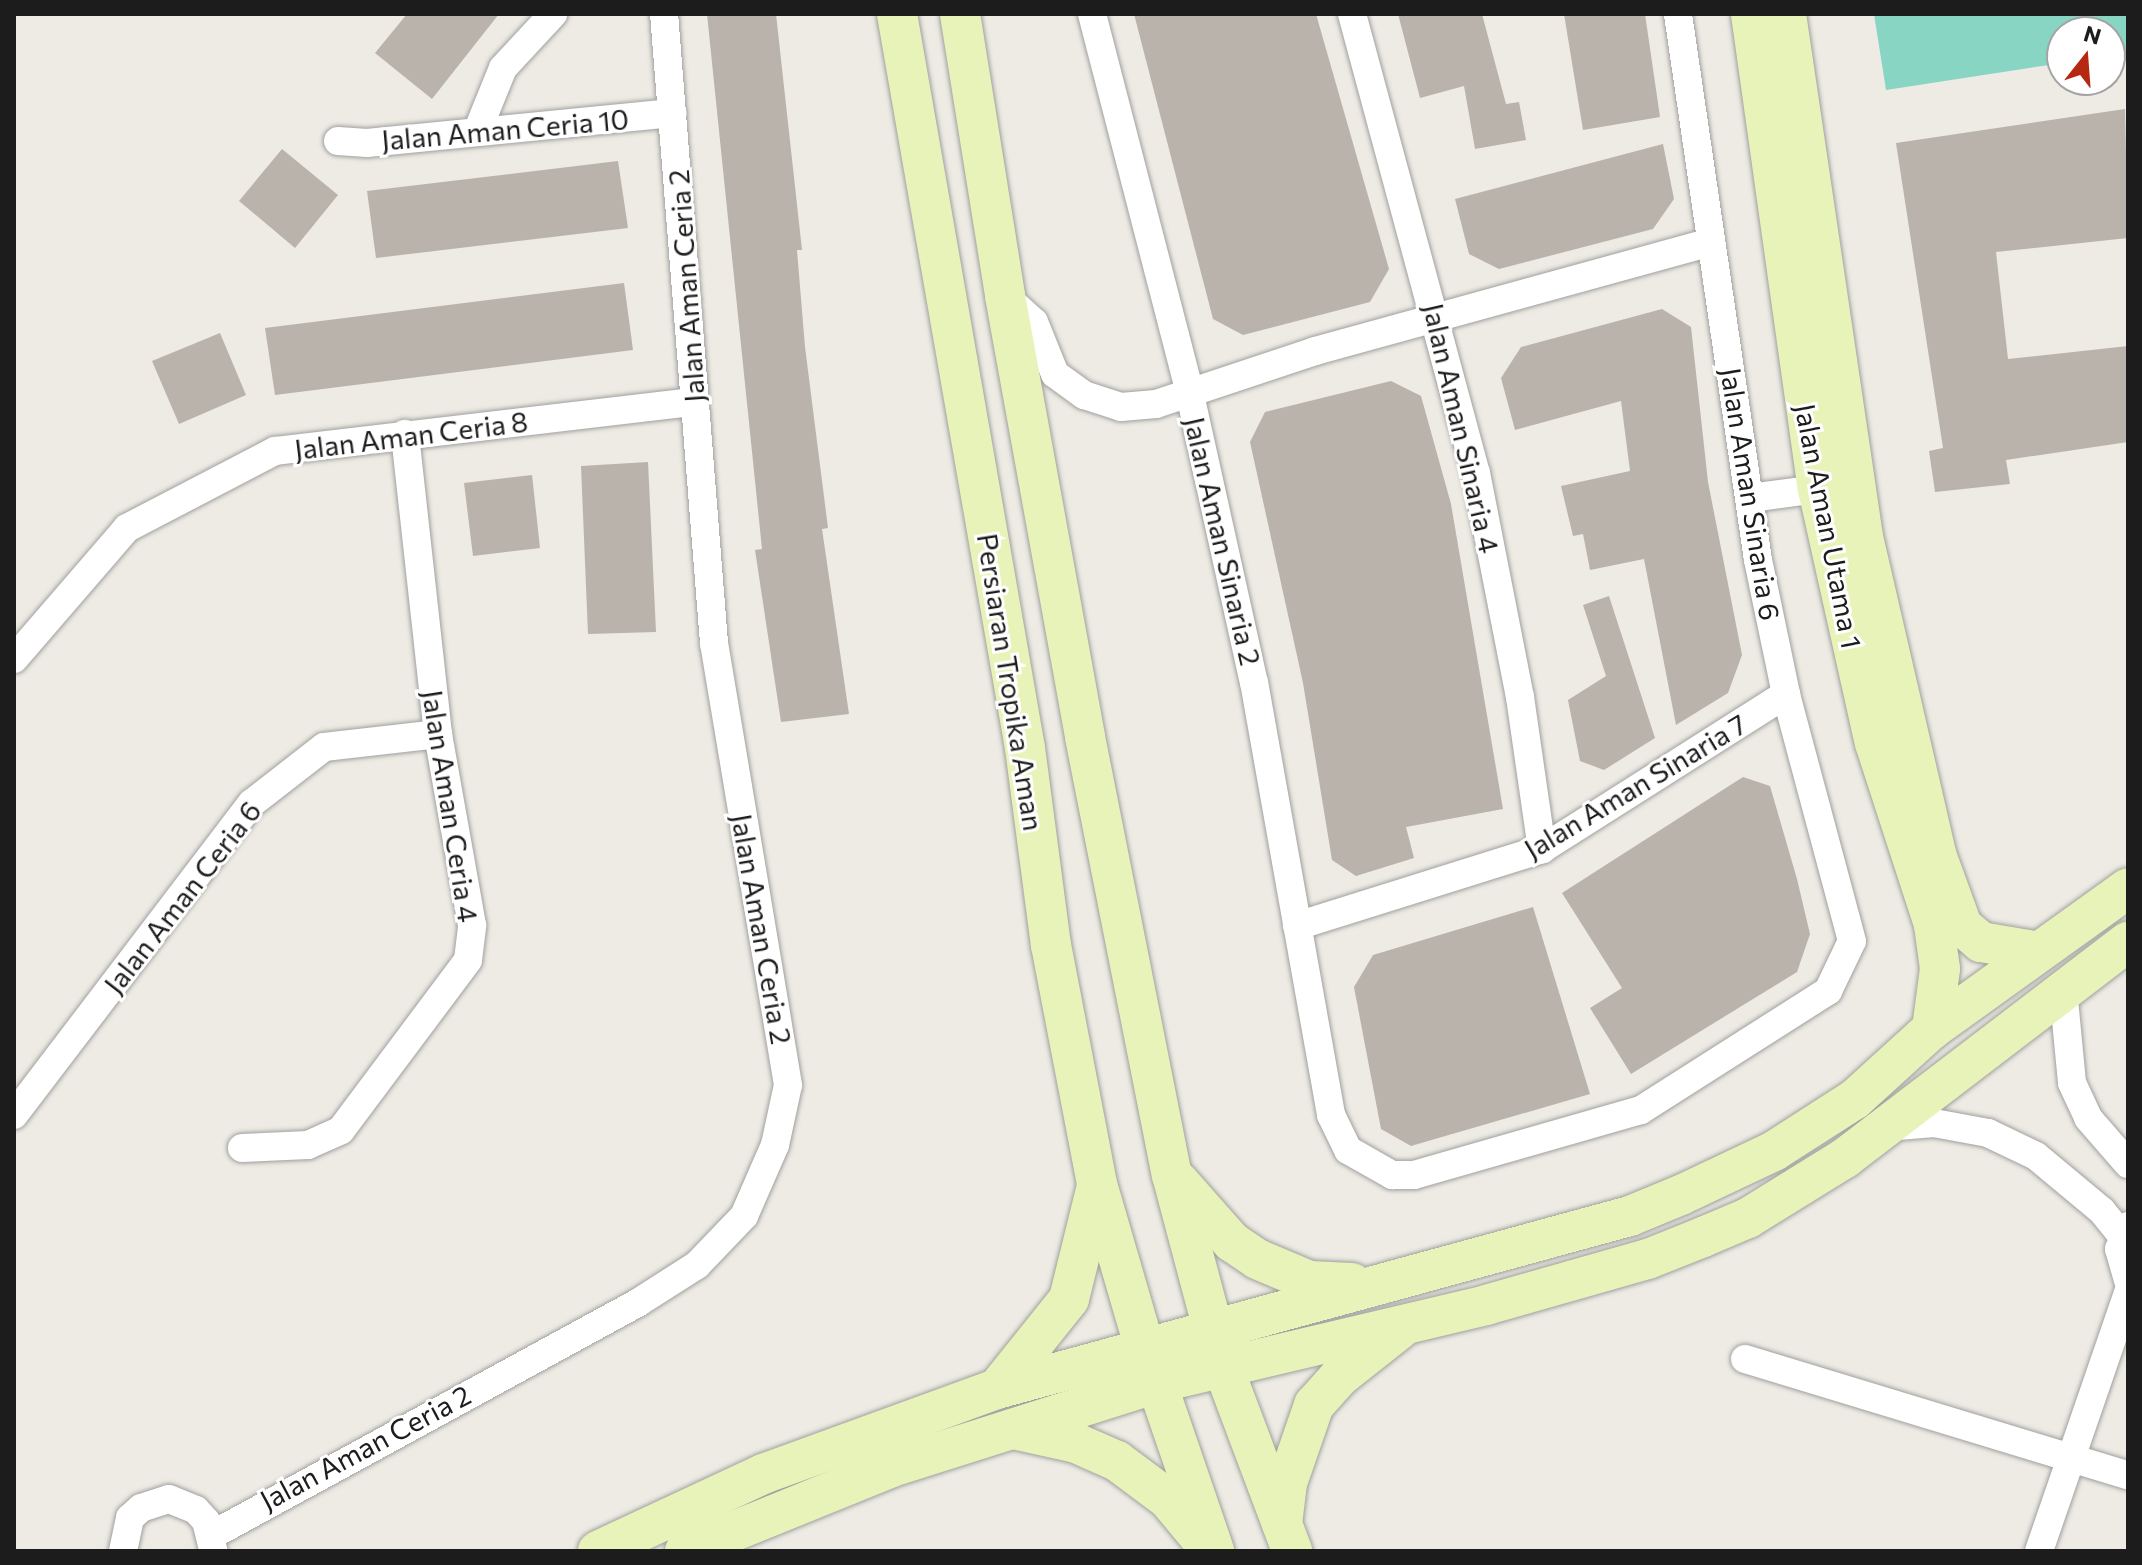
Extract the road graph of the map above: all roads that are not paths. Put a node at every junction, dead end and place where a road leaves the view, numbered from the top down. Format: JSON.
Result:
{"nodes":[{"id":1,"x":553,"y":14,"type":"edge"},
{"id":2,"x":664,"y":14,"type":"edge"},
{"id":3,"x":897,"y":14,"type":"edge"},
{"id":4,"x":960,"y":14,"type":"edge"},
{"id":5,"x":1092,"y":14,"type":"edge"},
{"id":6,"x":1352,"y":14,"type":"edge"},
{"id":7,"x":1678,"y":14,"type":"edge"},
{"id":8,"x":1751,"y":14,"type":"edge"},
{"id":9,"x":1786,"y":14,"type":"edge"},
{"id":10,"x":673,"y":113,"type":"junction"},
{"id":11,"x":477,"y":132,"type":"junction"},
{"id":12,"x":338,"y":141,"type":"dead end"},
{"id":13,"x":1710,"y":242,"type":"junction"},
{"id":14,"x":1005,"y":296,"type":"junction"},
{"id":15,"x":1436,"y":320,"type":"junction"},
{"id":16,"x":1189,"y":390,"type":"junction"},
{"id":17,"x":694,"y":402,"type":"junction"},
{"id":18,"x":405,"y":434,"type":"junction"},
{"id":19,"x":1850,"y":444,"type":"junction"},
{"id":20,"x":1818,"y":489,"type":"junction"},
{"id":21,"x":1750,"y":498,"type":"junction"},
{"id":22,"x":1863,"y":537,"type":"junction"},
{"id":23,"x":14,"y":659,"type":"edge"},
{"id":24,"x":1786,"y":694,"type":"junction"},
{"id":25,"x":438,"y":734,"type":"junction"},
{"id":26,"x":1542,"y":849,"type":"junction"},
{"id":27,"x":2128,"y":888,"type":"edge"},
{"id":28,"x":1297,"y":926,"type":"junction"},
{"id":29,"x":2128,"y":942,"type":"edge"},
{"id":30,"x":2035,"y":951,"type":"junction"},
{"id":31,"x":1844,"y":966,"type":"joint"},
{"id":32,"x":2063,"y":989,"type":"junction"},
{"id":33,"x":1932,"y":1029,"type":"junction"},
{"id":34,"x":14,"y":1115,"type":"edge"},
{"id":35,"x":1883,"y":1128,"type":"junction"},
{"id":36,"x":242,"y":1148,"type":"dead end"},
{"id":37,"x":2128,"y":1164,"type":"edge"},
{"id":38,"x":1172,"y":1175,"type":"junction"},
{"id":39,"x":1097,"y":1184,"type":"junction"},
{"id":40,"x":2125,"y":1232,"type":"edge"},
{"id":41,"x":2128,"y":1281,"type":"edge"},
{"id":42,"x":1386,"y":1283,"type":"junction"},
{"id":43,"x":2128,"y":1292,"type":"edge"},
{"id":44,"x":1406,"y":1324,"type":"junction"},
{"id":45,"x":1214,"y":1329,"type":"junction"},
{"id":46,"x":1144,"y":1346,"type":"junction"},
{"id":47,"x":1745,"y":1359,"type":"dead end"},
{"id":48,"x":1223,"y":1367,"type":"junction"},
{"id":49,"x":1157,"y":1383,"type":"junction"},
{"id":50,"x":997,"y":1389,"type":"junction"},
{"id":51,"x":1011,"y":1429,"type":"junction"},
{"id":52,"x":2069,"y":1458,"type":"junction"},
{"id":53,"x":2128,"y":1475,"type":"edge"},
{"id":54,"x":1287,"y":1538,"type":"edge"},
{"id":55,"x":212,"y":1543,"type":"edge"},
{"id":56,"x":123,"y":1551,"type":"edge"},
{"id":57,"x":598,"y":1551,"type":"edge"},
{"id":58,"x":685,"y":1551,"type":"edge"},
{"id":59,"x":1212,"y":1551,"type":"edge"},
{"id":60,"x":2039,"y":1551,"type":"edge"}],
"edges":[{"from":1,"to":11,"type":"street"},
{"from":2,"to":10,"type":"street","name":"Jalan Aman Ceria 2"},
{"from":3,"to":39,"type":"street","name":"Persiaran Tropika Aman"},
{"from":4,"to":14,"type":"street"},
{"from":5,"to":16,"type":"street","name":"Jalan Aman Sinaria 2"},
{"from":6,"to":15,"type":"street","name":"Jalan Aman Sinaria 4"},
{"from":7,"to":13,"type":"street","name":"Jalan Aman Sinaria 6"},
{"from":8,"to":20,"type":"street","name":"Jalan Aman Utama 1"},
{"from":9,"to":19,"type":"street","name":"Jalan Aman Utama 1"},
{"from":10,"to":11,"type":"street","name":"Jalan Aman Ceria 10"},
{"from":10,"to":17,"type":"street","name":"Jalan Aman Ceria 2"},
{"from":11,"to":12,"type":"street","name":"Jalan Aman Ceria 10"},
{"from":13,"to":15,"type":"street"},
{"from":13,"to":21,"type":"street","name":"Jalan Aman Sinaria 6"},
{"from":14,"to":16,"type":"street"},
{"from":14,"to":38,"type":"street"},
{"from":15,"to":16,"type":"street"},
{"from":15,"to":26,"type":"street","name":"Jalan Aman Sinaria 4"},
{"from":16,"to":28,"type":"street","name":"Jalan Aman Sinaria 2"},
{"from":17,"to":18,"type":"street","name":"Jalan Aman Ceria 8"},
{"from":17,"to":55,"type":"street","name":"Jalan Aman Ceria 2"},
{"from":18,"to":23,"type":"street","name":"Jalan Aman Ceria 8"},
{"from":18,"to":25,"type":"street","name":"Jalan Aman Ceria 4"},
{"from":19,"to":20,"type":"street"},
{"from":19,"to":22,"type":"street","name":"Jalan Aman Utama 1"},
{"from":20,"to":21,"type":"street"},
{"from":20,"to":22,"type":"street"},
{"from":20,"to":33,"type":"street","name":"Jalan Aman Utama 1"},
{"from":21,"to":24,"type":"street","name":"Jalan Aman Sinaria 6"},
{"from":22,"to":30,"type":"street","name":"Jalan Aman Utama 1"},
{"from":24,"to":26,"type":"street","name":"Jalan Aman Sinaria 7"},
{"from":24,"to":31,"type":"street","name":"Jalan Aman Sinaria 6"},
{"from":25,"to":34,"type":"street","name":"Jalan Aman Ceria 6"},
{"from":25,"to":36,"type":"street","name":"Jalan Aman Ceria 4"},
{"from":26,"to":28,"type":"street","name":"Jalan Aman Sinaria 7"},
{"from":27,"to":30,"type":"street"},
{"from":28,"to":31,"type":"street","name":"Jalan Aman Sinaria 2"},
{"from":29,"to":32,"type":"street"},
{"from":30,"to":33,"type":"street"},
{"from":32,"to":35,"type":"street"},
{"from":32,"to":37,"type":"street"},
{"from":33,"to":42,"type":"street"},
{"from":35,"to":40,"type":"street"},
{"from":35,"to":44,"type":"street"},
{"from":38,"to":42,"type":"street"},
{"from":38,"to":45,"type":"street"},
{"from":39,"to":46,"type":"street","name":"Persiaran Tropika Aman"},
{"from":39,"to":50,"type":"street"},
{"from":40,"to":41,"type":"street"},
{"from":42,"to":45,"type":"street"},
{"from":43,"to":52,"type":"street"},
{"from":44,"to":48,"type":"street"},
{"from":44,"to":54,"type":"street"},
{"from":45,"to":46,"type":"street"},
{"from":45,"to":48,"type":"street"},
{"from":46,"to":49,"type":"street","name":"Persiaran Tropika Aman"},
{"from":46,"to":50,"type":"street"},
{"from":47,"to":52,"type":"street"},
{"from":48,"to":49,"type":"street"},
{"from":48,"to":54,"type":"street"},
{"from":49,"to":51,"type":"street"},
{"from":49,"to":59,"type":"street","name":"Persiaran Tropika Aman"},
{"from":50,"to":57,"type":"street"},
{"from":51,"to":58,"type":"street"},
{"from":51,"to":59,"type":"street"},
{"from":52,"to":53,"type":"street"},
{"from":52,"to":60,"type":"street"},
{"from":55,"to":56,"type":"street"}]}
